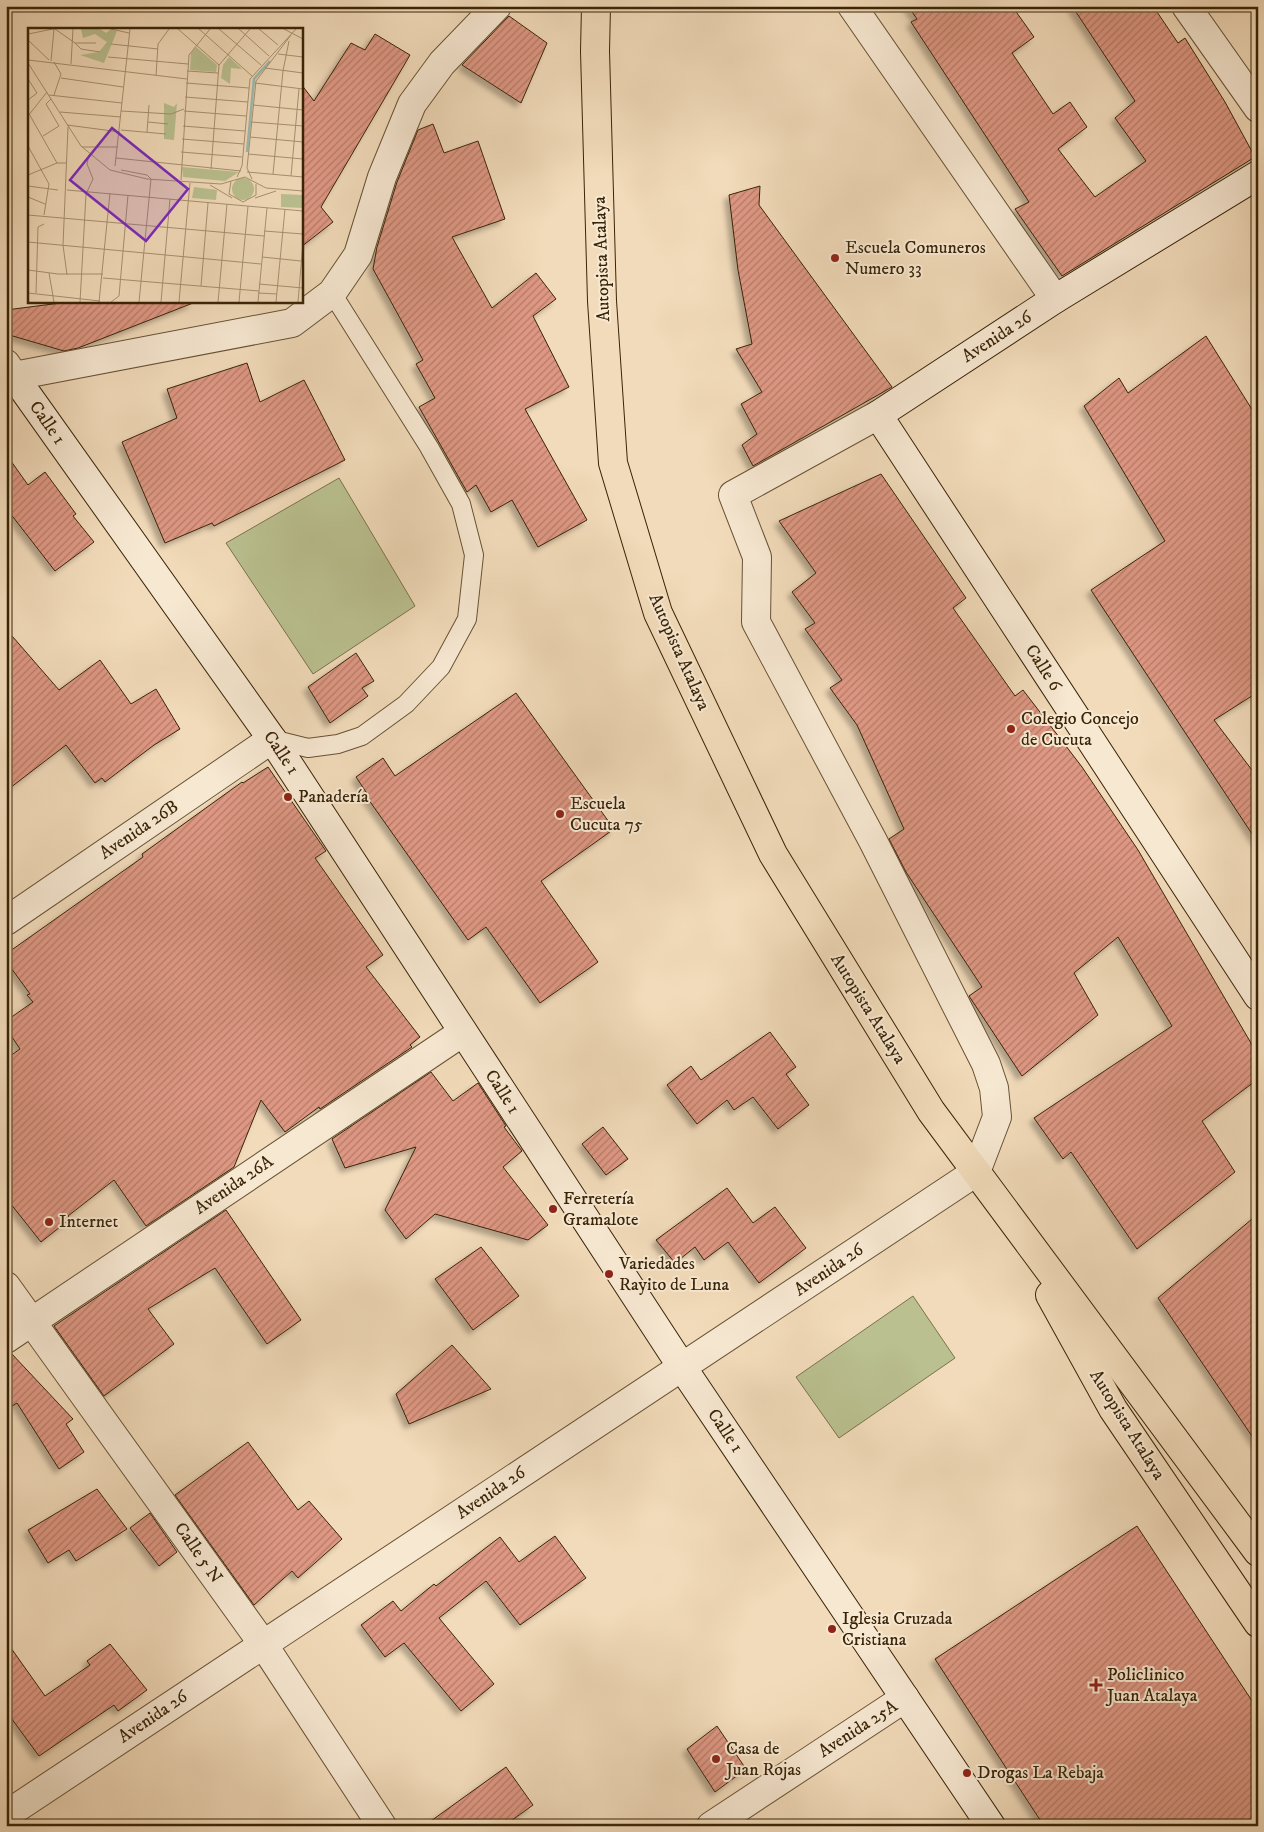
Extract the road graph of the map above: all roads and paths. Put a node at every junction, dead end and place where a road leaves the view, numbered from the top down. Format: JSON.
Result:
{"nodes":[{"id":1,"x":497,"y":6,"type":"edge"},
{"id":2,"x":596,"y":6,"type":"edge"},
{"id":3,"x":852,"y":6,"type":"edge"},
{"id":4,"x":1186,"y":6,"type":"edge"},
{"id":5,"x":1258,"y":108,"type":"edge"},
{"id":6,"x":1258,"y":175,"type":"edge"},
{"id":7,"x":332,"y":293,"type":"junction"},
{"id":8,"x":1055,"y":299,"type":"junction"},
{"id":9,"x":9,"y":374,"type":"edge"},
{"id":10,"x":878,"y":415,"type":"junction"},
{"id":11,"x":272,"y":740,"type":"junction"},
{"id":12,"x":6,"y":921,"type":"edge"},
{"id":13,"x":1258,"y":996,"type":"edge"},
{"id":14,"x":463,"y":1032,"type":"junction"},
{"id":15,"x":976,"y":1172,"type":"junction"},
{"id":16,"x":1009,"y":1219,"type":"junction"},
{"id":17,"x":6,"y":1286,"type":"edge"},
{"id":18,"x":33,"y":1321,"type":"junction"},
{"id":19,"x":6,"y":1339,"type":"edge"},
{"id":20,"x":682,"y":1367,"type":"junction"},
{"id":21,"x":1258,"y":1552,"type":"edge"},
{"id":22,"x":1258,"y":1624,"type":"edge"},
{"id":23,"x":263,"y":1644,"type":"junction"},
{"id":24,"x":905,"y":1698,"type":"junction"},
{"id":25,"x":6,"y":1815,"type":"edge"},
{"id":26,"x":382,"y":1826,"type":"edge"},
{"id":27,"x":711,"y":1826,"type":"edge"},
{"id":28,"x":991,"y":1826,"type":"edge"}],
"edges":[{"from":1,"to":7,"type":"street"},
{"from":2,"to":15,"type":"main road","name":"Autopista Atalaya"},
{"from":3,"to":8,"type":"street"},
{"from":4,"to":5,"type":"street"},
{"from":6,"to":8,"type":"street","name":"Avenida 26"},
{"from":7,"to":9,"type":"street"},
{"from":7,"to":11,"type":"lane"},
{"from":8,"to":10,"type":"street","name":"Avenida 26"},
{"from":9,"to":11,"type":"street","name":"Calle 1"},
{"from":10,"to":13,"type":"street","name":"Calle 6"},
{"from":10,"to":15,"type":"street","name":"Avenida 26"},
{"from":11,"to":12,"type":"street","name":"Avenida 26B"},
{"from":11,"to":14,"type":"street","name":"Calle 1"},
{"from":14,"to":18,"type":"street","name":"Avenida 26A"},
{"from":14,"to":20,"type":"street","name":"Calle 1"},
{"from":15,"to":16,"type":"main road","name":"Autopista Atalaya"},
{"from":15,"to":20,"type":"street","name":"Avenida 26"},
{"from":16,"to":21,"type":"main road","name":"Autopista Atalaya"},
{"from":16,"to":22,"type":"main road","name":"Autopista Atalaya"},
{"from":17,"to":18,"type":"street","name":"Calle 5 N"},
{"from":18,"to":19,"type":"street","name":"Avenida 26A"},
{"from":18,"to":23,"type":"street","name":"Calle 5 N"},
{"from":20,"to":23,"type":"street","name":"Avenida 26"},
{"from":20,"to":24,"type":"street","name":"Calle 1"},
{"from":23,"to":25,"type":"street","name":"Avenida 26"},
{"from":23,"to":26,"type":"street","name":"Calle 5 N"},
{"from":24,"to":27,"type":"street","name":"Avenida 25A"},
{"from":24,"to":28,"type":"street","name":"Calle 1"}]}
